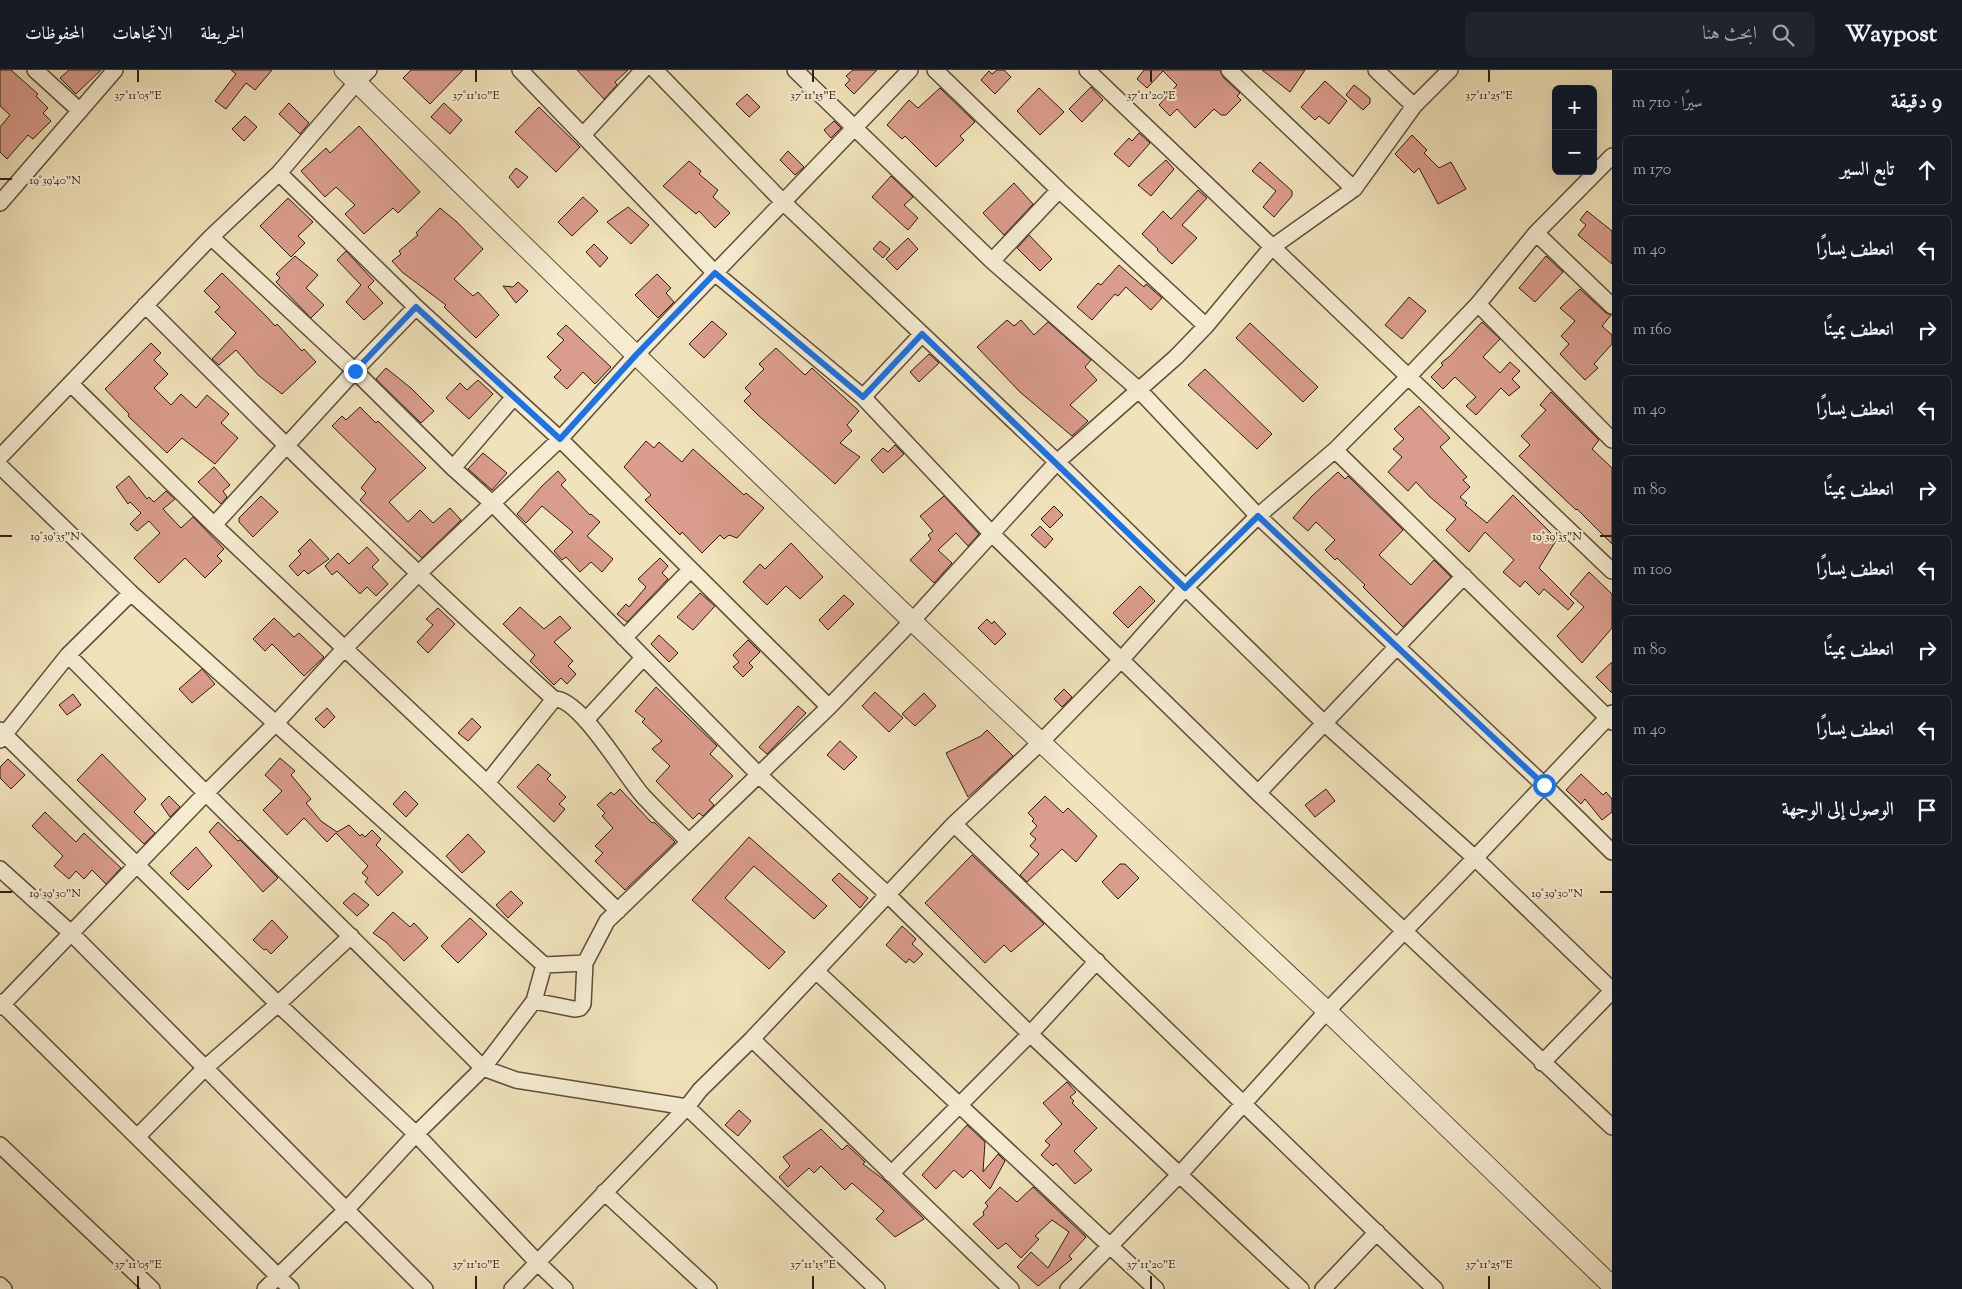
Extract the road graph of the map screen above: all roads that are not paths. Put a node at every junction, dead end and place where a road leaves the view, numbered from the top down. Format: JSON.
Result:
{"nodes":[{"id":1,"x":35,"y":70,"type":"edge"},
{"id":2,"x":115,"y":70,"type":"edge"},
{"id":3,"x":520,"y":70,"type":"edge"},
{"id":4,"x":643,"y":70,"type":"edge"},
{"id":5,"x":656,"y":70,"type":"edge"},
{"id":6,"x":795,"y":70,"type":"edge"},
{"id":7,"x":910,"y":70,"type":"edge"},
{"id":8,"x":935,"y":70,"type":"edge"},
{"id":9,"x":1086,"y":70,"type":"edge"},
{"id":10,"x":1229,"y":70,"type":"edge"},
{"id":11,"x":1376,"y":70,"type":"edge"},
{"id":12,"x":1450,"y":70,"type":"edge"},
{"id":13,"x":357,"y":74,"type":"edge"},
{"id":14,"x":1414,"y":106,"type":"junction"},
{"id":15,"x":80,"y":111,"type":"junction"},
{"id":16,"x":854,"y":128,"type":"junction"},
{"id":17,"x":583,"y":135,"type":"junction"},
{"id":18,"x":1610,"y":163,"type":"edge"},
{"id":19,"x":279,"y":173,"type":"junction"},
{"id":20,"x":1354,"y":189,"type":"junction"},
{"id":21,"x":1059,"y":190,"type":"junction"},
{"id":22,"x":3,"y":194,"type":"edge"},
{"id":23,"x":783,"y":202,"type":"junction"},
{"id":24,"x":1536,"y":233,"type":"junction"},
{"id":25,"x":211,"y":237,"type":"junction"},
{"id":26,"x":1271,"y":248,"type":"junction"},
{"id":27,"x":992,"y":261,"type":"junction"},
{"id":28,"x":715,"y":273,"type":"junction"},
{"id":29,"x":1478,"y":304,"type":"junction"},
{"id":30,"x":145,"y":305,"type":"junction"},
{"id":31,"x":1612,"y":306,"type":"edge"},
{"id":32,"x":416,"y":307,"type":"junction"},
{"id":33,"x":1206,"y":326,"type":"junction"},
{"id":34,"x":922,"y":334,"type":"junction"},
{"id":35,"x":636,"y":355,"type":"junction"},
{"id":36,"x":355,"y":371,"type":"junction"},
{"id":37,"x":1409,"y":376,"type":"junction"},
{"id":38,"x":71,"y":384,"type":"junction"},
{"id":39,"x":1139,"y":390,"type":"junction"},
{"id":40,"x":863,"y":397,"type":"junction"},
{"id":41,"x":513,"y":398,"type":"junction"},
{"id":42,"x":560,"y":439,"type":"junction"},
{"id":43,"x":1612,"y":439,"type":"edge"},
{"id":44,"x":286,"y":447,"type":"junction"},
{"id":45,"x":1335,"y":450,"type":"junction"},
{"id":46,"x":0,"y":457,"type":"edge"},
{"id":47,"x":1057,"y":462,"type":"junction"},
{"id":48,"x":0,"y":466,"type":"edge"},
{"id":49,"x":453,"y":468,"type":"junction"},
{"id":50,"x":493,"y":504,"type":"junction"},
{"id":51,"x":1258,"y":516,"type":"junction"},
{"id":52,"x":214,"y":525,"type":"junction"},
{"id":53,"x":992,"y":534,"type":"junction"},
{"id":54,"x":690,"y":570,"type":"junction"},
{"id":55,"x":1612,"y":571,"type":"edge"},
{"id":56,"x":418,"y":574,"type":"junction"},
{"id":57,"x":1464,"y":576,"type":"junction"},
{"id":58,"x":1185,"y":588,"type":"junction"},
{"id":59,"x":131,"y":593,"type":"junction"},
{"id":60,"x":912,"y":620,"type":"junction"},
{"id":61,"x":624,"y":638,"type":"junction"},
{"id":62,"x":1398,"y":647,"type":"junction"},
{"id":63,"x":345,"y":648,"type":"junction"},
{"id":64,"x":68,"y":655,"type":"junction"},
{"id":65,"x":644,"y":658,"type":"junction"},
{"id":66,"x":1122,"y":660,"type":"junction"},
{"id":67,"x":554,"y":699,"type":"junction"},
{"id":68,"x":830,"y":707,"type":"junction"},
{"id":69,"x":1611,"y":717,"type":"edge"},
{"id":70,"x":586,"y":720,"type":"junction"},
{"id":71,"x":1324,"y":723,"type":"junction"},
{"id":72,"x":276,"y":724,"type":"junction"},
{"id":73,"x":2,"y":735,"type":"edge"},
{"id":74,"x":1040,"y":742,"type":"junction"},
{"id":75,"x":760,"y":775,"type":"junction"},
{"id":76,"x":487,"y":783,"type":"junction"},
{"id":77,"x":1544,"y":785,"type":"junction"},
{"id":78,"x":1258,"y":792,"type":"junction"},
{"id":79,"x":205,"y":794,"type":"junction"},
{"id":80,"x":954,"y":824,"type":"junction"},
{"id":81,"x":688,"y":841,"type":"junction"},
{"id":82,"x":1612,"y":852,"type":"edge"},
{"id":83,"x":1475,"y":858,"type":"junction"},
{"id":84,"x":136,"y":866,"type":"junction"},
{"id":85,"x":0,"y":869,"type":"edge"},
{"id":86,"x":888,"y":895,"type":"junction"},
{"id":87,"x":618,"y":911,"type":"junction"},
{"id":88,"x":1404,"y":931,"type":"junction"},
{"id":89,"x":71,"y":933,"type":"junction"},
{"id":90,"x":352,"y":936,"type":"junction"},
{"id":91,"x":1097,"y":961,"type":"junction"},
{"id":92,"x":585,"y":963,"type":"junction"},
{"id":93,"x":544,"y":965,"type":"junction"},
{"id":94,"x":816,"y":971,"type":"junction"},
{"id":95,"x":1612,"y":991,"type":"edge"},
{"id":96,"x":534,"y":1001,"type":"junction"},
{"id":97,"x":278,"y":1004,"type":"junction"},
{"id":98,"x":1,"y":1005,"type":"edge"},
{"id":99,"x":1327,"y":1011,"type":"junction"},
{"id":100,"x":1030,"y":1034,"type":"junction"},
{"id":101,"x":752,"y":1039,"type":"junction"},
{"id":102,"x":1542,"y":1062,"type":"junction"},
{"id":103,"x":205,"y":1068,"type":"junction"},
{"id":104,"x":483,"y":1068,"type":"junction"},
{"id":105,"x":1245,"y":1103,"type":"junction"},
{"id":106,"x":959,"y":1105,"type":"junction"},
{"id":107,"x":687,"y":1107,"type":"junction"},
{"id":108,"x":1612,"y":1128,"type":"edge"},
{"id":109,"x":416,"y":1134,"type":"junction"},
{"id":110,"x":137,"y":1137,"type":"junction"},
{"id":111,"x":0,"y":1145,"type":"edge"},
{"id":112,"x":892,"y":1174,"type":"junction"},
{"id":113,"x":1180,"y":1174,"type":"junction"},
{"id":114,"x":604,"y":1192,"type":"junction"},
{"id":115,"x":346,"y":1210,"type":"junction"},
{"id":116,"x":1377,"y":1232,"type":"junction"},
{"id":117,"x":1110,"y":1246,"type":"junction"},
{"id":118,"x":537,"y":1262,"type":"junction"},
{"id":119,"x":278,"y":1276,"type":"junction"},
{"id":120,"x":1609,"y":1284,"type":"edge"},
{"id":121,"x":0,"y":1285,"type":"edge"},
{"id":122,"x":4,"y":1289,"type":"edge"},
{"id":123,"x":152,"y":1289,"type":"edge"},
{"id":124,"x":265,"y":1289,"type":"edge"},
{"id":125,"x":291,"y":1289,"type":"edge"},
{"id":126,"x":425,"y":1289,"type":"edge"},
{"id":127,"x":512,"y":1289,"type":"edge"},
{"id":128,"x":565,"y":1289,"type":"edge"},
{"id":129,"x":709,"y":1289,"type":"edge"},
{"id":130,"x":877,"y":1289,"type":"edge"},
{"id":131,"x":1011,"y":1289,"type":"edge"},
{"id":132,"x":1068,"y":1289,"type":"edge"},
{"id":133,"x":1156,"y":1289,"type":"edge"},
{"id":134,"x":1301,"y":1289,"type":"edge"},
{"id":135,"x":1323,"y":1289,"type":"edge"},
{"id":136,"x":1435,"y":1289,"type":"edge"}],
"edges":[{"from":1,"to":15,"type":"street"},
{"from":2,"to":15,"type":"street"},
{"from":3,"to":17,"type":"street"},
{"from":4,"to":17,"type":"street"},
{"from":5,"to":23,"type":"street"},
{"from":6,"to":16,"type":"street"},
{"from":7,"to":16,"type":"street"},
{"from":8,"to":21,"type":"street"},
{"from":9,"to":26,"type":"street"},
{"from":10,"to":20,"type":"street"},
{"from":11,"to":14,"type":"street"},
{"from":12,"to":14,"type":"street"},
{"from":13,"to":19,"type":"street"},
{"from":13,"to":35,"type":"street"},
{"from":14,"to":20,"type":"street"},
{"from":15,"to":22,"type":"street"},
{"from":16,"to":23,"type":"street"},
{"from":16,"to":27,"type":"street"},
{"from":17,"to":28,"type":"street"},
{"from":18,"to":24,"type":"street"},
{"from":19,"to":25,"type":"street"},
{"from":19,"to":32,"type":"street"},
{"from":20,"to":26,"type":"street"},
{"from":21,"to":27,"type":"street"},
{"from":21,"to":33,"type":"street"},
{"from":23,"to":28,"type":"street"},
{"from":23,"to":34,"type":"street"},
{"from":24,"to":29,"type":"street"},
{"from":24,"to":31,"type":"street"},
{"from":25,"to":30,"type":"street"},
{"from":25,"to":36,"type":"street"},
{"from":26,"to":33,"type":"street"},
{"from":26,"to":37,"type":"street"},
{"from":27,"to":39,"type":"street"},
{"from":28,"to":35,"type":"street"},
{"from":28,"to":40,"type":"street"},
{"from":29,"to":37,"type":"street"},
{"from":29,"to":43,"type":"street"},
{"from":30,"to":38,"type":"street"},
{"from":30,"to":44,"type":"street"},
{"from":32,"to":36,"type":"street"},
{"from":32,"to":41,"type":"street"},
{"from":33,"to":39,"type":"street"},
{"from":34,"to":40,"type":"street"},
{"from":34,"to":47,"type":"street"},
{"from":35,"to":42,"type":"street"},
{"from":35,"to":60,"type":"street"},
{"from":36,"to":44,"type":"street"},
{"from":36,"to":49,"type":"street"},
{"from":37,"to":45,"type":"street"},
{"from":37,"to":55,"type":"street"},
{"from":38,"to":46,"type":"street"},
{"from":38,"to":52,"type":"street"},
{"from":39,"to":47,"type":"street"},
{"from":39,"to":51,"type":"street"},
{"from":40,"to":53,"type":"street"},
{"from":41,"to":42,"type":"street"},
{"from":41,"to":49,"type":"street"},
{"from":42,"to":50,"type":"street"},
{"from":42,"to":54,"type":"street"},
{"from":44,"to":52,"type":"street"},
{"from":44,"to":56,"type":"street"},
{"from":45,"to":51,"type":"street"},
{"from":45,"to":57,"type":"street"},
{"from":47,"to":53,"type":"street"},
{"from":47,"to":58,"type":"street"},
{"from":48,"to":59,"type":"street"},
{"from":49,"to":50,"type":"street"},
{"from":50,"to":56,"type":"street"},
{"from":50,"to":61,"type":"street"},
{"from":51,"to":58,"type":"street"},
{"from":51,"to":62,"type":"street"},
{"from":52,"to":63,"type":"street"},
{"from":53,"to":60,"type":"street"},
{"from":53,"to":66,"type":"street"},
{"from":54,"to":61,"type":"street"},
{"from":54,"to":68,"type":"street"},
{"from":56,"to":63,"type":"street"},
{"from":56,"to":67,"type":"street"},
{"from":57,"to":62,"type":"street"},
{"from":57,"to":69,"type":"street"},
{"from":58,"to":66,"type":"street"},
{"from":58,"to":71,"type":"street"},
{"from":59,"to":64,"type":"street"},
{"from":59,"to":72,"type":"street"},
{"from":60,"to":68,"type":"street"},
{"from":60,"to":74,"type":"street"},
{"from":61,"to":65,"type":"street"},
{"from":62,"to":71,"type":"street"},
{"from":62,"to":77,"type":"street"},
{"from":63,"to":72,"type":"street"},
{"from":63,"to":76,"type":"street"},
{"from":64,"to":73,"type":"street"},
{"from":64,"to":79,"type":"street"},
{"from":65,"to":70,"type":"street"},
{"from":65,"to":75,"type":"street"},
{"from":66,"to":74,"type":"street"},
{"from":66,"to":78,"type":"street"},
{"from":67,"to":70,"type":"street"},
{"from":67,"to":76,"type":"street"},
{"from":68,"to":75,"type":"street"},
{"from":69,"to":77,"type":"street"},
{"from":70,"to":81,"type":"street"},
{"from":71,"to":78,"type":"street"},
{"from":71,"to":83,"type":"street"},
{"from":72,"to":79,"type":"street"},
{"from":72,"to":93,"type":"street"},
{"from":73,"to":84,"type":"street"},
{"from":74,"to":80,"type":"street"},
{"from":74,"to":99,"type":"street"},
{"from":75,"to":81,"type":"street"},
{"from":75,"to":86,"type":"street"},
{"from":76,"to":87,"type":"street"},
{"from":77,"to":82,"type":"street"},
{"from":77,"to":83,"type":"street"},
{"from":78,"to":88,"type":"street"},
{"from":79,"to":84,"type":"street"},
{"from":79,"to":90,"type":"street"},
{"from":80,"to":86,"type":"street"},
{"from":80,"to":91,"type":"street"},
{"from":81,"to":87,"type":"street"},
{"from":83,"to":88,"type":"street"},
{"from":83,"to":95,"type":"street"},
{"from":84,"to":89,"type":"street"},
{"from":84,"to":97,"type":"street"},
{"from":85,"to":89,"type":"street"},
{"from":86,"to":94,"type":"street"},
{"from":86,"to":100,"type":"street"},
{"from":87,"to":92,"type":"street"},
{"from":88,"to":99,"type":"street"},
{"from":88,"to":102,"type":"street"},
{"from":89,"to":98,"type":"street"},
{"from":89,"to":103,"type":"street"},
{"from":90,"to":97,"type":"street"},
{"from":90,"to":104,"type":"street"},
{"from":91,"to":100,"type":"street"},
{"from":91,"to":105,"type":"street"},
{"from":92,"to":93,"type":"street"},
{"from":92,"to":96,"type":"street"},
{"from":93,"to":96,"type":"street"},
{"from":94,"to":101,"type":"street"},
{"from":94,"to":106,"type":"street"},
{"from":95,"to":102,"type":"street"},
{"from":96,"to":104,"type":"street"},
{"from":97,"to":103,"type":"street"},
{"from":97,"to":109,"type":"street"},
{"from":98,"to":110,"type":"street"},
{"from":99,"to":105,"type":"street"},
{"from":99,"to":120,"type":"street"},
{"from":100,"to":106,"type":"street"},
{"from":100,"to":113,"type":"street"},
{"from":101,"to":107,"type":"street"},
{"from":101,"to":112,"type":"street"},
{"from":102,"to":108,"type":"street"},
{"from":103,"to":110,"type":"street"},
{"from":103,"to":115,"type":"street"},
{"from":104,"to":107,"type":"street"},
{"from":104,"to":109,"type":"street"},
{"from":105,"to":113,"type":"street"},
{"from":105,"to":116,"type":"street"},
{"from":106,"to":112,"type":"street"},
{"from":106,"to":117,"type":"street"},
{"from":107,"to":114,"type":"street"},
{"from":107,"to":130,"type":"street"},
{"from":109,"to":115,"type":"street"},
{"from":109,"to":118,"type":"street"},
{"from":110,"to":119,"type":"street"},
{"from":111,"to":123,"type":"street"},
{"from":112,"to":131,"type":"street"},
{"from":113,"to":117,"type":"street"},
{"from":113,"to":134,"type":"street"},
{"from":114,"to":118,"type":"street"},
{"from":114,"to":129,"type":"street"},
{"from":115,"to":119,"type":"street"},
{"from":115,"to":126,"type":"street"},
{"from":116,"to":135,"type":"street"},
{"from":116,"to":136,"type":"street"},
{"from":117,"to":132,"type":"street"},
{"from":117,"to":133,"type":"street"},
{"from":118,"to":127,"type":"street"},
{"from":118,"to":128,"type":"street"},
{"from":119,"to":124,"type":"street"},
{"from":119,"to":125,"type":"street"},
{"from":121,"to":122,"type":"street"}]}
